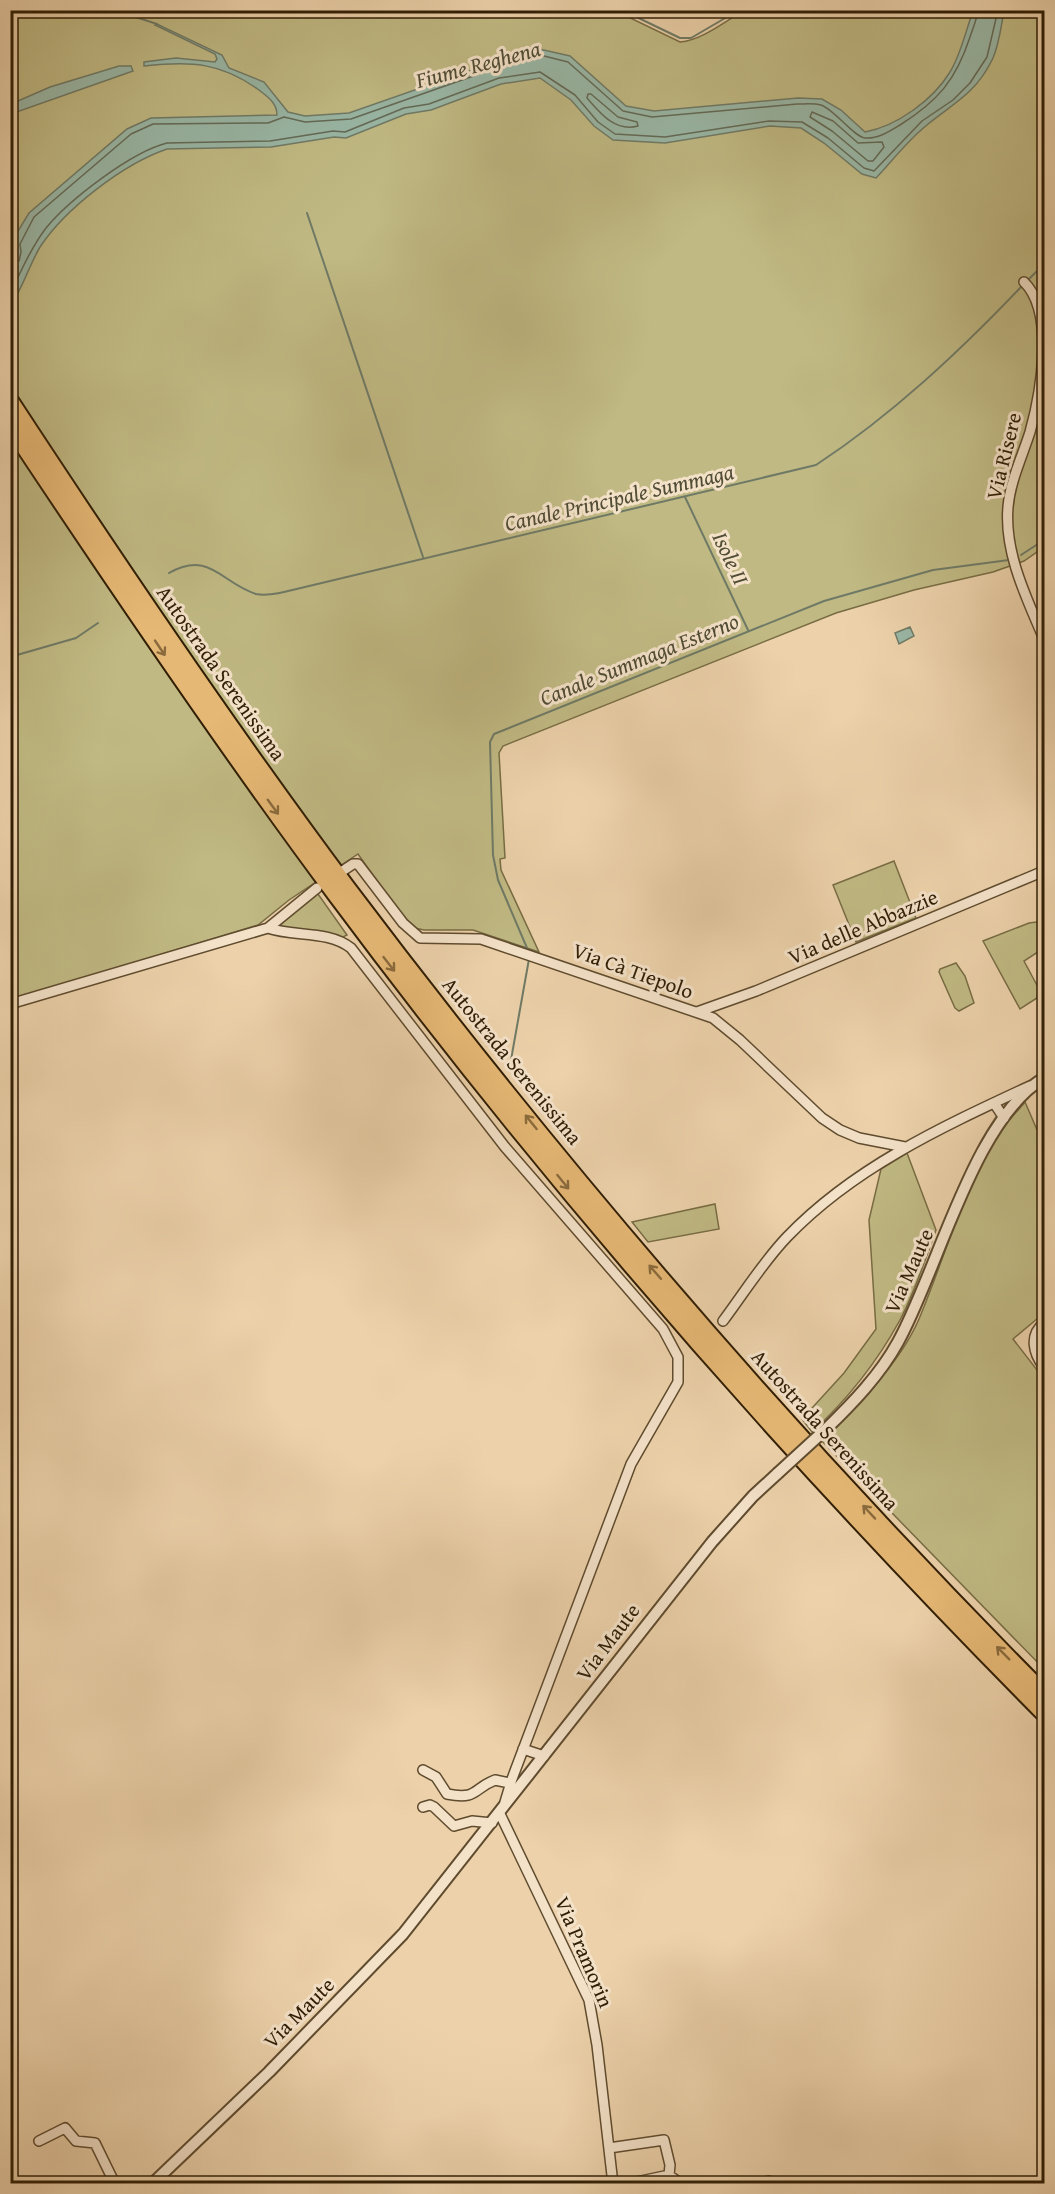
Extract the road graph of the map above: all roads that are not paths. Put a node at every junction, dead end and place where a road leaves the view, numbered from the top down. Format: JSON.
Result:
{"nodes":[{"id":1,"x":1024,"y":282,"type":"dead end"},
{"id":2,"x":10,"y":401,"type":"edge"},
{"id":3,"x":10,"y":425,"type":"edge"},
{"id":4,"x":1044,"y":639,"type":"edge"},
{"id":5,"x":344,"y":870,"type":"dead end"},
{"id":6,"x":1044,"y":871,"type":"edge"},
{"id":7,"x":316,"y":888,"type":"dead end"},
{"id":8,"x":268,"y":927,"type":"junction"},
{"id":9,"x":10,"y":1004,"type":"edge"},
{"id":10,"x":695,"y":1013,"type":"junction"},
{"id":11,"x":1039,"y":1081,"type":"edge"},
{"id":12,"x":994,"y":1103,"type":"junction"},
{"id":13,"x":1004,"y":1118,"type":"junction"},
{"id":14,"x":905,"y":1147,"type":"junction"},
{"id":15,"x":723,"y":1320,"type":"dead end"},
{"id":16,"x":1044,"y":1323,"type":"edge"},
{"id":17,"x":1044,"y":1367,"type":"edge"},
{"id":18,"x":1044,"y":1695,"type":"edge"},
{"id":19,"x":1044,"y":1713,"type":"edge"},
{"id":20,"x":523,"y":1749,"type":"junction"},
{"id":21,"x":544,"y":1756,"type":"junction"},
{"id":22,"x":423,"y":1770,"type":"dead end"},
{"id":23,"x":510,"y":1784,"type":"junction"},
{"id":24,"x":423,"y":1807,"type":"dead end"},
{"id":25,"x":502,"y":1812,"type":"junction"},
{"id":26,"x":492,"y":1823,"type":"junction"},
{"id":27,"x":39,"y":2141,"type":"dead end"},
{"id":28,"x":609,"y":2148,"type":"junction"},
{"id":29,"x":669,"y":2175,"type":"junction"},
{"id":30,"x":769,"y":2181,"type":"dead end"},
{"id":31,"x":614,"y":2183,"type":"edge"},
{"id":32,"x":116,"y":2184,"type":"edge"},
{"id":33,"x":152,"y":2184,"type":"edge"},
{"id":34,"x":627,"y":2184,"type":"edge"},
{"id":35,"x":681,"y":2184,"type":"edge"},
{"id":36,"x":756,"y":2184,"type":"edge"}],
"edges":[{"from":1,"to":4,"type":"street","name":"Via Risere"},
{"from":18,"to":2,"type":"highway","name":"Autostrada Serenissima","one_way":true},
{"from":3,"to":19,"type":"highway","name":"Autostrada Serenissima","one_way":true},
{"from":5,"to":10,"type":"street","name":"Via Cà Tiepolo"},
{"from":6,"to":10,"type":"street","name":"Via delle Abbazzie"},
{"from":7,"to":8,"type":"street"},
{"from":8,"to":9,"type":"street"},
{"from":8,"to":20,"type":"street"},
{"from":10,"to":14,"type":"street","name":"Via Cà Tiepolo"},
{"from":11,"to":12,"type":"street"},
{"from":11,"to":13,"type":"street","name":"Via Maute"},
{"from":12,"to":13,"type":"street"},
{"from":12,"to":14,"type":"street"},
{"from":13,"to":21,"type":"street","name":"Via Maute","bridge":true},
{"from":14,"to":15,"type":"street"},
{"from":16,"to":17,"type":"street"},
{"from":20,"to":21,"type":"street"},
{"from":20,"to":23,"type":"street"},
{"from":21,"to":25,"type":"street","name":"Via Maute"},
{"from":22,"to":23,"type":"street"},
{"from":23,"to":25,"type":"street"},
{"from":24,"to":26,"type":"street"},
{"from":25,"to":26,"type":"street","name":"Via Maute"},
{"from":25,"to":28,"type":"street","name":"Via Pramorin"},
{"from":26,"to":33,"type":"street","name":"Via Maute"},
{"from":27,"to":32,"type":"street"},
{"from":28,"to":29,"type":"street"},
{"from":28,"to":31,"type":"street","name":"Via Pramorin"},
{"from":29,"to":34,"type":"street"},
{"from":29,"to":35,"type":"street"},
{"from":30,"to":36,"type":"street"}]}
